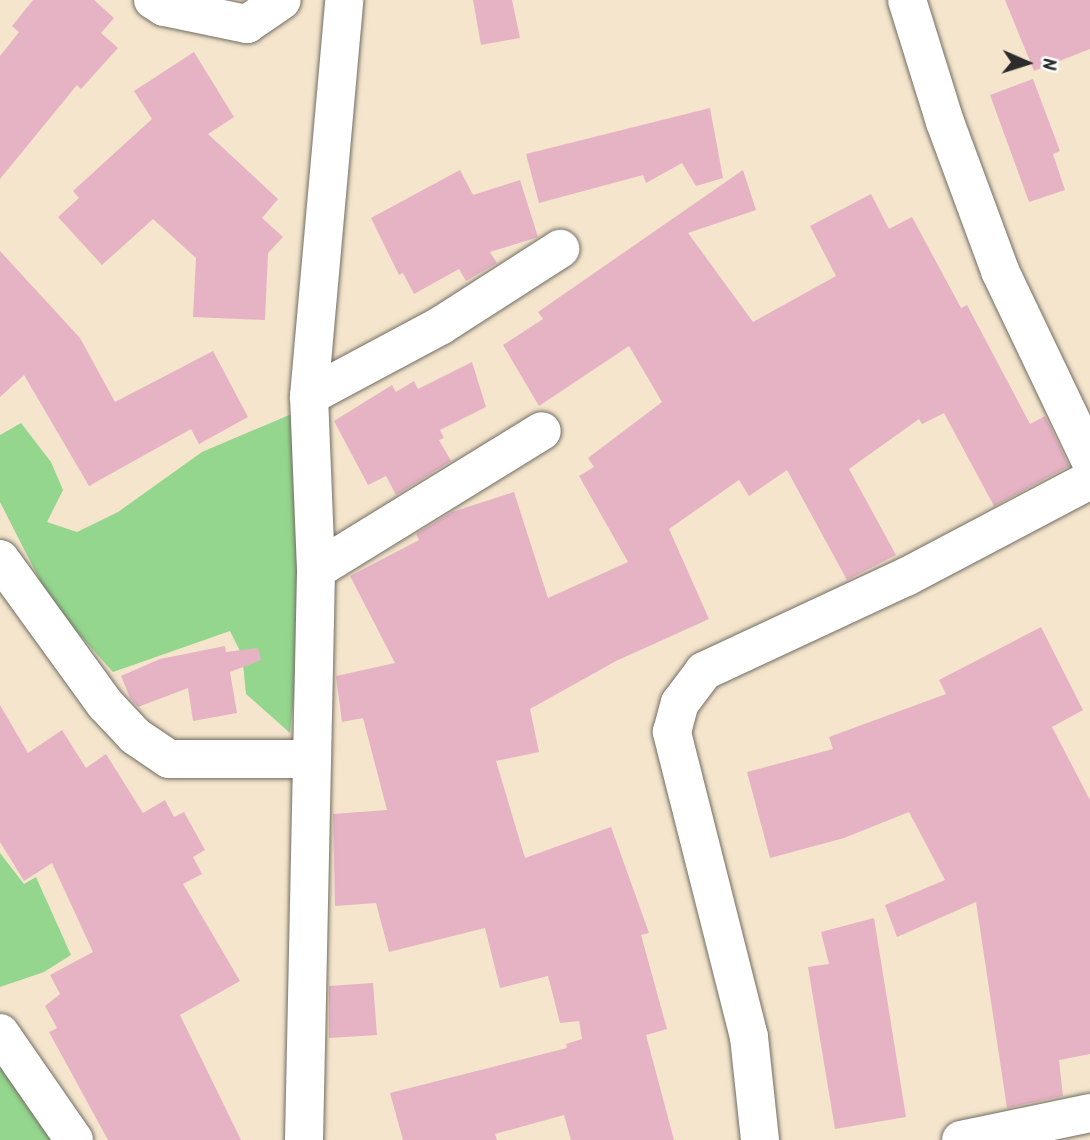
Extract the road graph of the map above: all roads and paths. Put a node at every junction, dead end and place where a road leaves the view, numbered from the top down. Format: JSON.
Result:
{"nodes":[{"id":1,"x":153,"y":0,"type":"edge"},
{"id":2,"x":282,"y":0,"type":"edge"},
{"id":3,"x":344,"y":0,"type":"edge"},
{"id":4,"x":907,"y":0,"type":"edge"},
{"id":5,"x":560,"y":249,"type":"dead end"},
{"id":6,"x":309,"y":396,"type":"junction"},
{"id":7,"x":542,"y":432,"type":"dead end"},
{"id":8,"x":1090,"y":460,"type":"edge"},
{"id":9,"x":1090,"y":481,"type":"edge"},
{"id":10,"x":0,"y":559,"type":"edge"},
{"id":11,"x":316,"y":570,"type":"junction"},
{"id":12,"x":312,"y":760,"type":"junction"},
{"id":13,"x":0,"y":1033,"type":"edge"},
{"id":14,"x":1090,"y":1113,"type":"edge"},
{"id":15,"x":74,"y":1140,"type":"edge"},
{"id":16,"x":304,"y":1140,"type":"edge"},
{"id":17,"x":760,"y":1140,"type":"edge"},
{"id":18,"x":961,"y":1140,"type":"edge"}],
"edges":[{"from":1,"to":2,"type":"street"},
{"from":3,"to":6,"type":"street"},
{"from":4,"to":8,"type":"street"},
{"from":5,"to":6,"type":"street"},
{"from":6,"to":11,"type":"street"},
{"from":7,"to":11,"type":"street"},
{"from":9,"to":17,"type":"street"},
{"from":10,"to":12,"type":"street"},
{"from":11,"to":12,"type":"street"},
{"from":12,"to":16,"type":"street"},
{"from":13,"to":15,"type":"street"},
{"from":14,"to":18,"type":"street"}]}
